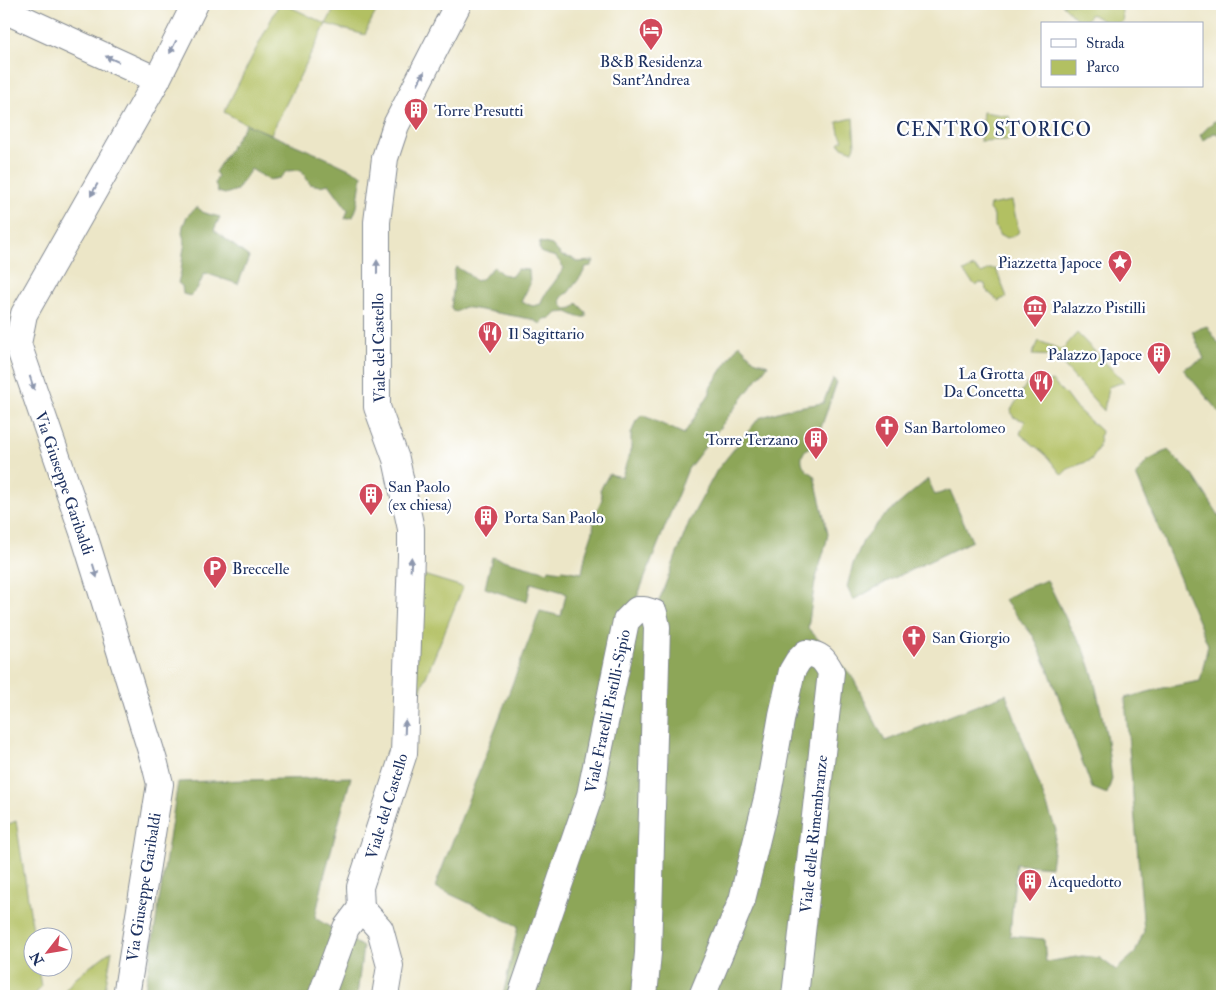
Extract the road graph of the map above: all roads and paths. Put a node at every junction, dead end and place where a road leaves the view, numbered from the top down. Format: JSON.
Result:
{"nodes":[{"id":1,"x":195,"y":4,"type":"edge"},
{"id":2,"x":458,"y":4,"type":"edge"},
{"id":3,"x":4,"y":10,"type":"edge"},
{"id":4,"x":156,"y":80,"type":"junction"},
{"id":5,"x":11,"y":342,"type":"edge"},
{"id":6,"x":361,"y":908,"type":"junction"},
{"id":7,"x":126,"y":996,"type":"edge"},
{"id":8,"x":321,"y":996,"type":"edge"},
{"id":9,"x":385,"y":996,"type":"edge"},
{"id":10,"x":521,"y":996,"type":"edge"},
{"id":11,"x":644,"y":996,"type":"edge"},
{"id":12,"x":702,"y":996,"type":"edge"},
{"id":13,"x":795,"y":996,"type":"edge"}],
"edges":[{"from":1,"to":4,"type":"street","name":"Via Giuseppe Garibaldi","one_way":true},
{"from":6,"to":2,"type":"street","name":"Viale del Castello","one_way":true},
{"from":4,"to":3,"type":"street","one_way":true},
{"from":4,"to":5,"type":"street","name":"Via Giuseppe Garibaldi","one_way":true},
{"from":5,"to":7,"type":"street","name":"Via Giuseppe Garibaldi","one_way":true},
{"from":6,"to":8,"type":"street"},
{"from":6,"to":9,"type":"street"},
{"from":10,"to":11,"type":"street","name":"Viale Fratelli Pistilli-Sipio"},
{"from":12,"to":13,"type":"street","name":"Viale delle Rimembranze"}]}
